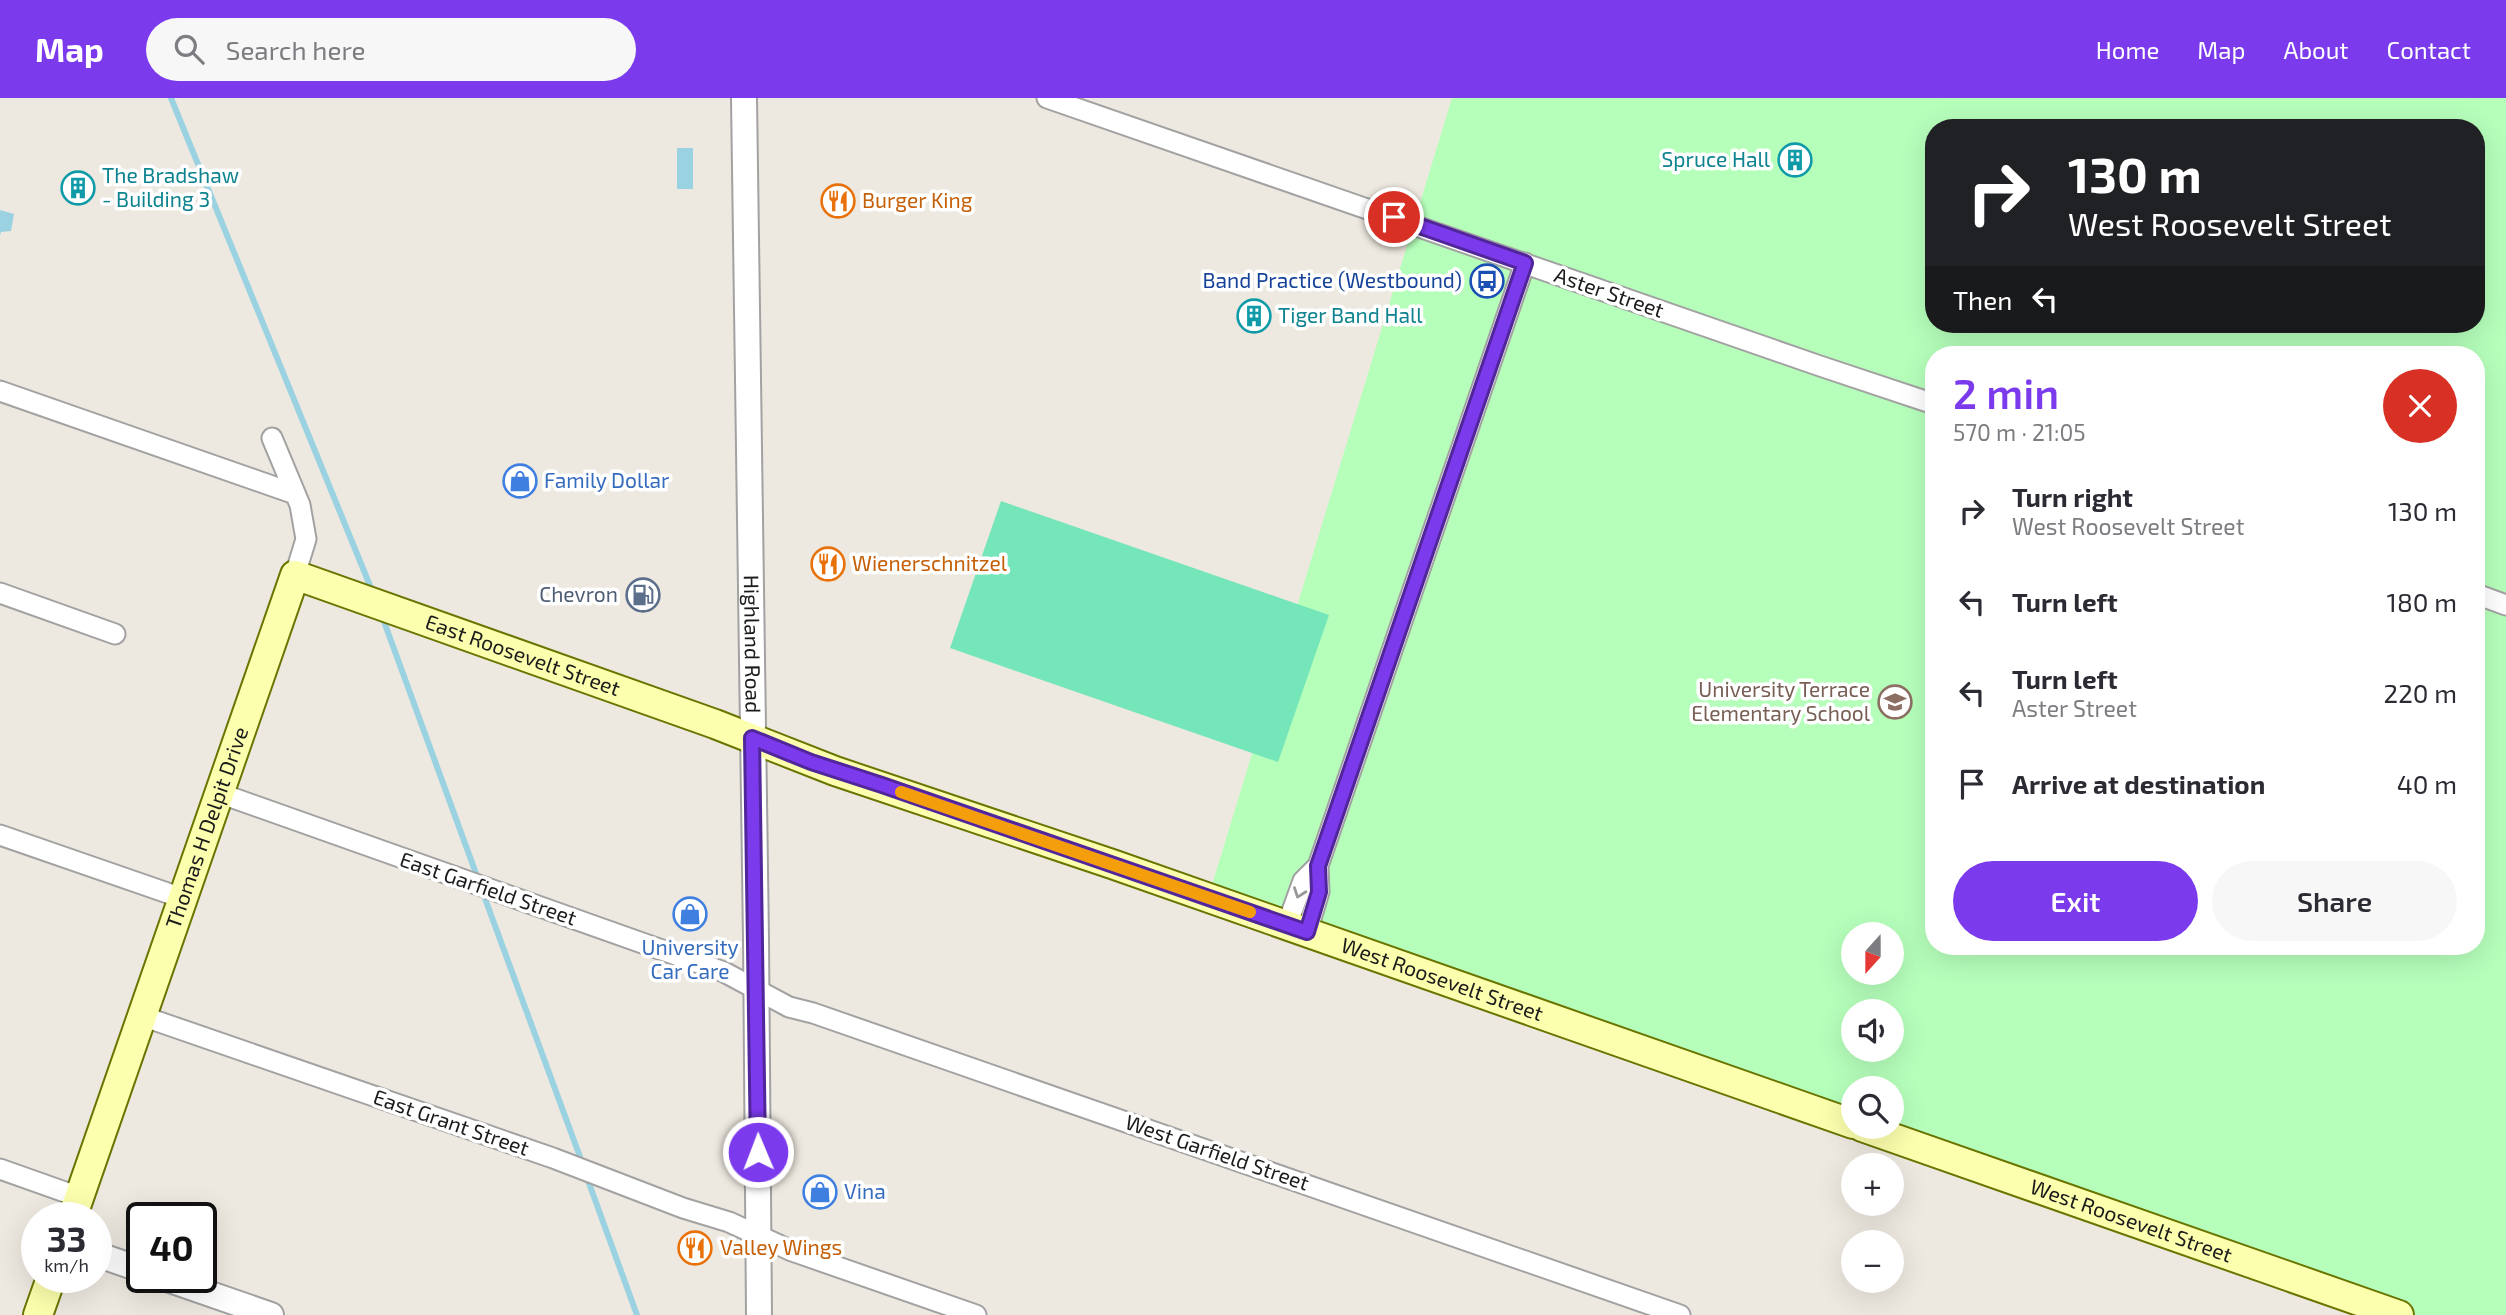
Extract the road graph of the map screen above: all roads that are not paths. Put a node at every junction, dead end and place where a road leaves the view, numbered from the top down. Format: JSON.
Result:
{"nodes":[{"id":1,"x":744,"y":98,"type":"edge"},
{"id":2,"x":1047,"y":98,"type":"edge"},
{"id":3,"x":1525,"y":263,"type":"junction"},
{"id":4,"x":0,"y":391,"type":"edge"},
{"id":5,"x":1925,"y":401,"type":"edge"},
{"id":6,"x":272,"y":438,"type":"dead end"},
{"id":7,"x":295,"y":494,"type":"junction"},
{"id":8,"x":295,"y":575,"type":"junction"},
{"id":9,"x":0,"y":593,"type":"edge"},
{"id":10,"x":2485,"y":597,"type":"edge"},
{"id":11,"x":2506,"y":605,"type":"edge"},
{"id":12,"x":115,"y":634,"type":"dead end"},
{"id":13,"x":752,"y":738,"type":"junction"},
{"id":14,"x":219,"y":793,"type":"junction"},
{"id":15,"x":0,"y":835,"type":"edge"},
{"id":16,"x":182,"y":898,"type":"junction"},
{"id":17,"x":1297,"y":929,"type":"junction"},
{"id":18,"x":755,"y":988,"type":"junction"},
{"id":19,"x":142,"y":1016,"type":"junction"},
{"id":20,"x":1841,"y":1120,"type":"edge"},
{"id":21,"x":1896,"y":1139,"type":"edge"},
{"id":22,"x":0,"y":1169,"type":"edge"},
{"id":23,"x":65,"y":1202,"type":"edge"},
{"id":24,"x":77,"y":1202,"type":"edge"},
{"id":25,"x":758,"y":1235,"type":"junction"},
{"id":26,"x":46,"y":1293,"type":"edge"},
{"id":27,"x":207,"y":1293,"type":"edge"},
{"id":28,"x":38,"y":1315,"type":"edge"},
{"id":29,"x":271,"y":1315,"type":"edge"},
{"id":30,"x":759,"y":1315,"type":"edge"},
{"id":31,"x":976,"y":1315,"type":"edge"},
{"id":32,"x":1680,"y":1315,"type":"edge"},
{"id":33,"x":2399,"y":1315,"type":"edge"}],
"edges":[{"from":1,"to":13,"type":"street","name":"Highland Road"},
{"from":2,"to":3,"type":"street","name":"Aster Street"},
{"from":3,"to":5,"type":"street","name":"Aster Street"},
{"from":3,"to":17,"type":"street"},
{"from":4,"to":7,"type":"street"},
{"from":6,"to":7,"type":"street","name":"Thomas H Delpit Drive"},
{"from":7,"to":8,"type":"street","name":"Thomas H Delpit Drive"},
{"from":8,"to":13,"type":"main road","name":"East Roosevelt Street"},
{"from":8,"to":14,"type":"main road","name":"Thomas H Delpit Drive"},
{"from":9,"to":12,"type":"street"},
{"from":10,"to":11,"type":"street"},
{"from":13,"to":17,"type":"main road","name":"West Roosevelt Street"},
{"from":13,"to":18,"type":"street","name":"Highland Road"},
{"from":14,"to":16,"type":"main road","name":"Thomas H Delpit Drive"},
{"from":14,"to":18,"type":"street","name":"East Garfield Street"},
{"from":15,"to":16,"type":"street"},
{"from":16,"to":19,"type":"main road","name":"Thomas H Delpit Drive"},
{"from":17,"to":20,"type":"main road","name":"West Roosevelt Street"},
{"from":18,"to":25,"type":"street","name":"Highland Road"},
{"from":18,"to":32,"type":"street","name":"West Garfield Street"},
{"from":19,"to":24,"type":"main road","name":"Thomas H Delpit Drive"},
{"from":19,"to":25,"type":"street","name":"East Grant Street"},
{"from":21,"to":33,"type":"main road","name":"West Roosevelt Street"},
{"from":22,"to":23,"type":"street"},
{"from":25,"to":30,"type":"street","name":"Highland Road"},
{"from":25,"to":31,"type":"street","name":"East Grant Street"},
{"from":26,"to":28,"type":"main road"},
{"from":27,"to":29,"type":"street"}]}
